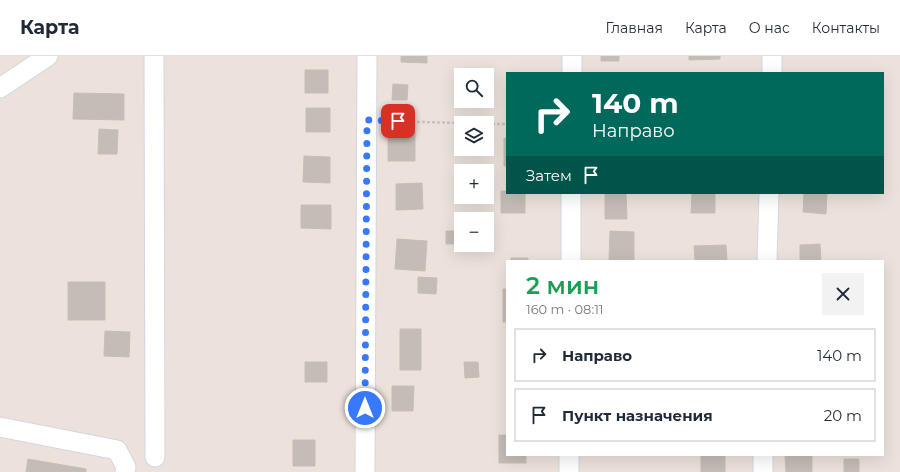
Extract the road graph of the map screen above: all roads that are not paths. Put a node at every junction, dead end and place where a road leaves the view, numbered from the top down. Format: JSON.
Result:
{"nodes":[{"id":1,"x":48,"y":56,"type":"edge"},
{"id":2,"x":154,"y":56,"type":"edge"},
{"id":3,"x":367,"y":56,"type":"edge"},
{"id":4,"x":572,"y":56,"type":"edge"},
{"id":5,"x":772,"y":56,"type":"edge"},
{"id":6,"x":572,"y":72,"type":"edge"},
{"id":7,"x":772,"y":72,"type":"edge"},
{"id":8,"x":0,"y":88,"type":"edge"},
{"id":9,"x":572,"y":194,"type":"edge"},
{"id":10,"x":769,"y":194,"type":"edge"},
{"id":11,"x":571,"y":260,"type":"edge"},
{"id":12,"x":767,"y":260,"type":"edge"},
{"id":13,"x":0,"y":427,"type":"edge"},
{"id":14,"x":569,"y":456,"type":"edge"},
{"id":15,"x":763,"y":456,"type":"edge"},
{"id":16,"x":155,"y":457,"type":"dead end"},
{"id":17,"x":126,"y":470,"type":"edge"},
{"id":18,"x":365,"y":472,"type":"edge"},
{"id":19,"x":569,"y":472,"type":"edge"},
{"id":20,"x":763,"y":472,"type":"edge"}],
"edges":[{"from":1,"to":8,"type":"street"},
{"from":2,"to":16,"type":"street"},
{"from":3,"to":18,"type":"street"},
{"from":4,"to":6,"type":"street"},
{"from":5,"to":7,"type":"street"},
{"from":9,"to":11,"type":"street"},
{"from":10,"to":12,"type":"street"},
{"from":13,"to":17,"type":"street"},
{"from":14,"to":19,"type":"street"},
{"from":15,"to":20,"type":"street"}]}
